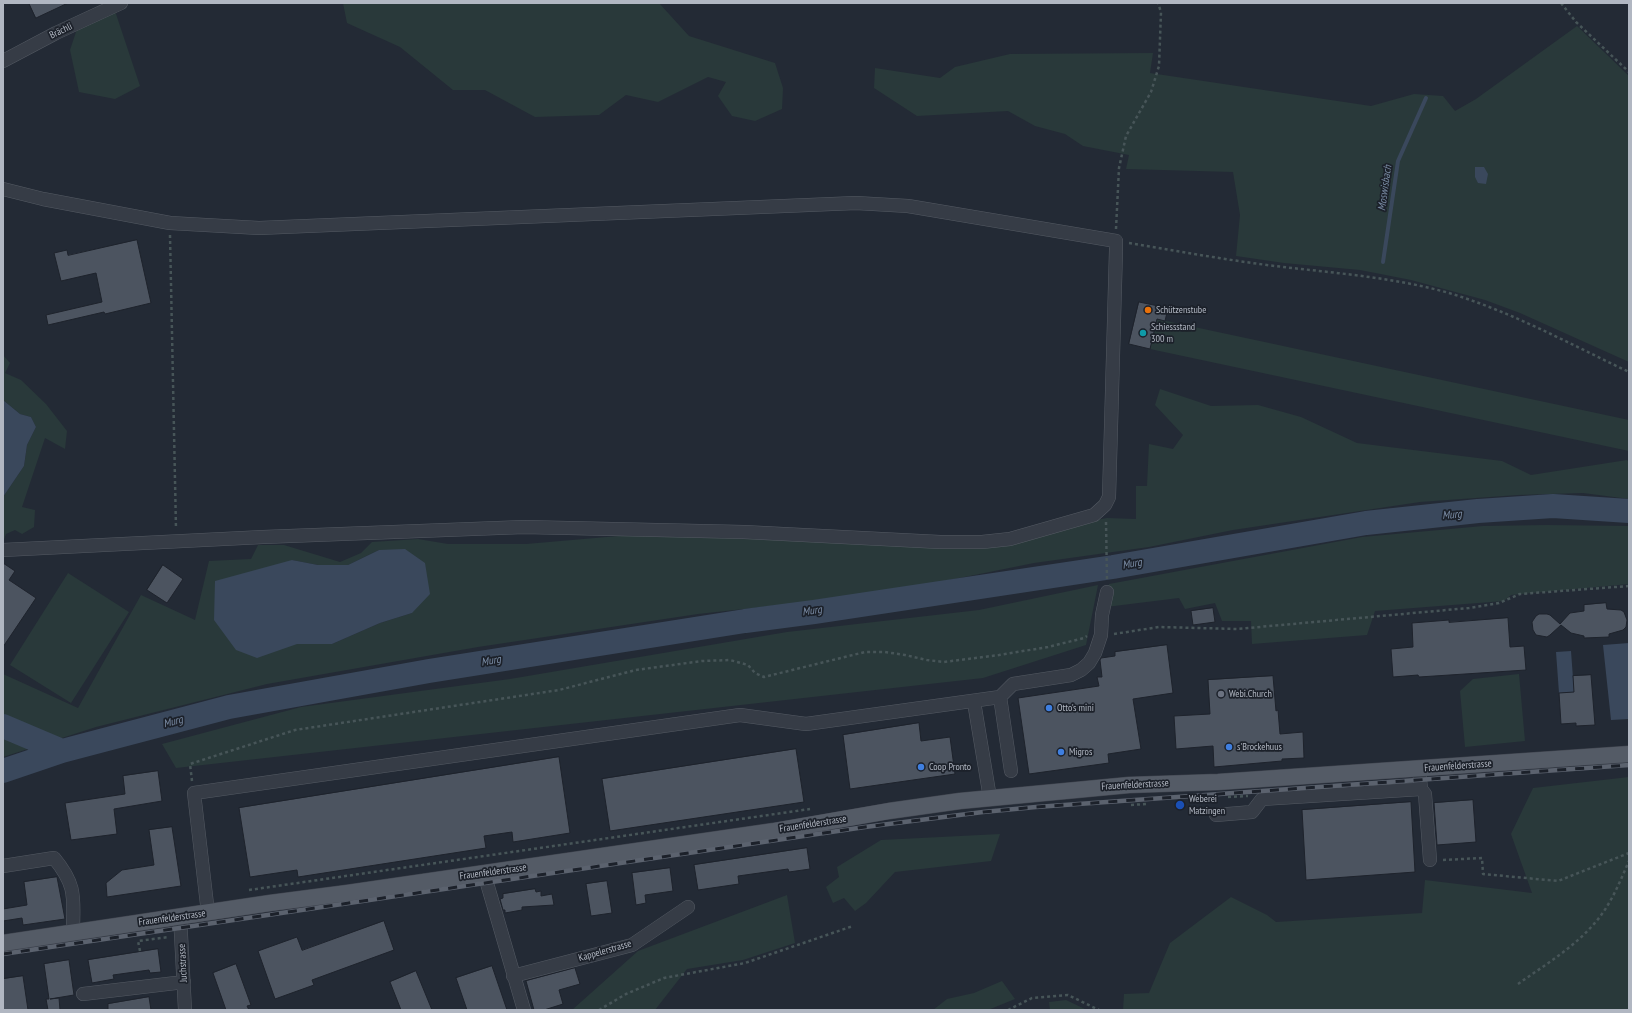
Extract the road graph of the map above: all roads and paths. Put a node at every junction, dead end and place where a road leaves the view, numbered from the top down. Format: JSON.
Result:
{"nodes":[{"id":1,"x":121,"y":3,"type":"edge"},
{"id":2,"x":1158,"y":3,"type":"edge"},
{"id":3,"x":1561,"y":3,"type":"edge"},
{"id":4,"x":3,"y":61,"type":"edge"},
{"id":5,"x":1629,"y":72,"type":"edge"},
{"id":6,"x":3,"y":189,"type":"edge"},
{"id":7,"x":170,"y":223,"type":"junction"},
{"id":8,"x":1116,"y":240,"type":"junction"},
{"id":9,"x":1629,"y":372,"type":"edge"},
{"id":10,"x":1105,"y":506,"type":"junction"},
{"id":11,"x":176,"y":542,"type":"junction"},
{"id":12,"x":3,"y":550,"type":"edge"},
{"id":13,"x":1629,"y":586,"type":"edge"},
{"id":14,"x":1107,"y":592,"type":"joint"},
{"id":15,"x":1095,"y":635,"type":"junction"},
{"id":16,"x":1000,"y":697,"type":"junction"},
{"id":17,"x":974,"y":702,"type":"junction"},
{"id":18,"x":1629,"y":754,"type":"edge"},
{"id":19,"x":1419,"y":769,"type":"junction"},
{"id":20,"x":1011,"y":772,"type":"dead end"},
{"id":21,"x":1421,"y":789,"type":"junction"},
{"id":22,"x":194,"y":793,"type":"junction"},
{"id":23,"x":990,"y":798,"type":"junction"},
{"id":24,"x":1146,"y":804,"type":"dead end"},
{"id":25,"x":1131,"y":805,"type":"dead end"},
{"id":26,"x":813,"y":808,"type":"dead end"},
{"id":27,"x":1216,"y":815,"type":"dead end"},
{"id":28,"x":1629,"y":853,"type":"edge"},
{"id":29,"x":1430,"y":860,"type":"joint"},
{"id":30,"x":1629,"y":861,"type":"edge"},
{"id":31,"x":3,"y":866,"type":"edge"},
{"id":32,"x":484,"y":873,"type":"junction"},
{"id":33,"x":245,"y":891,"type":"dead end"},
{"id":34,"x":688,"y":907,"type":"dead end"},
{"id":35,"x":208,"y":913,"type":"junction"},
{"id":36,"x":180,"y":916,"type":"junction"},
{"id":37,"x":853,"y":926,"type":"dead end"},
{"id":38,"x":73,"y":933,"type":"junction"},
{"id":39,"x":181,"y":935,"type":"junction"},
{"id":40,"x":3,"y":943,"type":"edge"},
{"id":41,"x":140,"y":951,"type":"dead end"},
{"id":42,"x":513,"y":976,"type":"junction"},
{"id":43,"x":184,"y":982,"type":"junction"},
{"id":44,"x":1518,"y":984,"type":"dead end"},
{"id":45,"x":83,"y":994,"type":"dead end"},
{"id":46,"x":185,"y":1010,"type":"edge"},
{"id":47,"x":524,"y":1010,"type":"edge"},
{"id":48,"x":599,"y":1010,"type":"edge"},
{"id":49,"x":1008,"y":1010,"type":"edge"},
{"id":50,"x":1099,"y":1010,"type":"edge"}],
"edges":[{"from":1,"to":4,"type":"street","name":"Brächli"},
{"from":2,"to":8,"type":"path"},
{"from":3,"to":5,"type":"path"},
{"from":6,"to":7,"type":"street"},
{"from":7,"to":8,"type":"street"},
{"from":7,"to":11,"type":"path"},
{"from":8,"to":9,"type":"path"},
{"from":8,"to":10,"type":"street"},
{"from":10,"to":11,"type":"street"},
{"from":10,"to":14,"type":"path"},
{"from":11,"to":12,"type":"street"},
{"from":13,"to":15,"type":"path"},
{"from":14,"to":15,"type":"street"},
{"from":15,"to":16,"type":"street"},
{"from":15,"to":22,"type":"path"},
{"from":16,"to":17,"type":"street"},
{"from":16,"to":20,"type":"street"},
{"from":17,"to":22,"type":"street"},
{"from":17,"to":23,"type":"street"},
{"from":18,"to":19,"type":"main road","name":"Frauenfelderstrasse"},
{"from":19,"to":21,"type":"street"},
{"from":19,"to":23,"type":"main road","name":"Frauenfelderstrasse"},
{"from":21,"to":27,"type":"street"},
{"from":21,"to":29,"type":"street"},
{"from":22,"to":35,"type":"street"},
{"from":23,"to":32,"type":"main road","name":"Frauenfelderstrasse"},
{"from":24,"to":25,"type":"path"},
{"from":26,"to":33,"type":"path"},
{"from":28,"to":29,"type":"path"},
{"from":30,"to":44,"type":"path"},
{"from":31,"to":38,"type":"street"},
{"from":32,"to":35,"type":"main road","name":"Frauenfelderstrasse"},
{"from":32,"to":42,"type":"street"},
{"from":34,"to":42,"type":"street","name":"Kappelerstrasse"},
{"from":35,"to":36,"type":"main road","name":"Frauenfelderstrasse"},
{"from":36,"to":38,"type":"main road","name":"Frauenfelderstrasse"},
{"from":36,"to":39,"type":"street","name":"Juchstrasse"},
{"from":37,"to":48,"type":"path"},
{"from":38,"to":40,"type":"main road","name":"Frauenfelderstrasse"},
{"from":39,"to":41,"type":"path"},
{"from":39,"to":43,"type":"street","name":"Juchstrasse"},
{"from":42,"to":47,"type":"street"},
{"from":43,"to":45,"type":"street"},
{"from":43,"to":46,"type":"street","name":"Juchstrasse"},
{"from":49,"to":50,"type":"path"}]}
